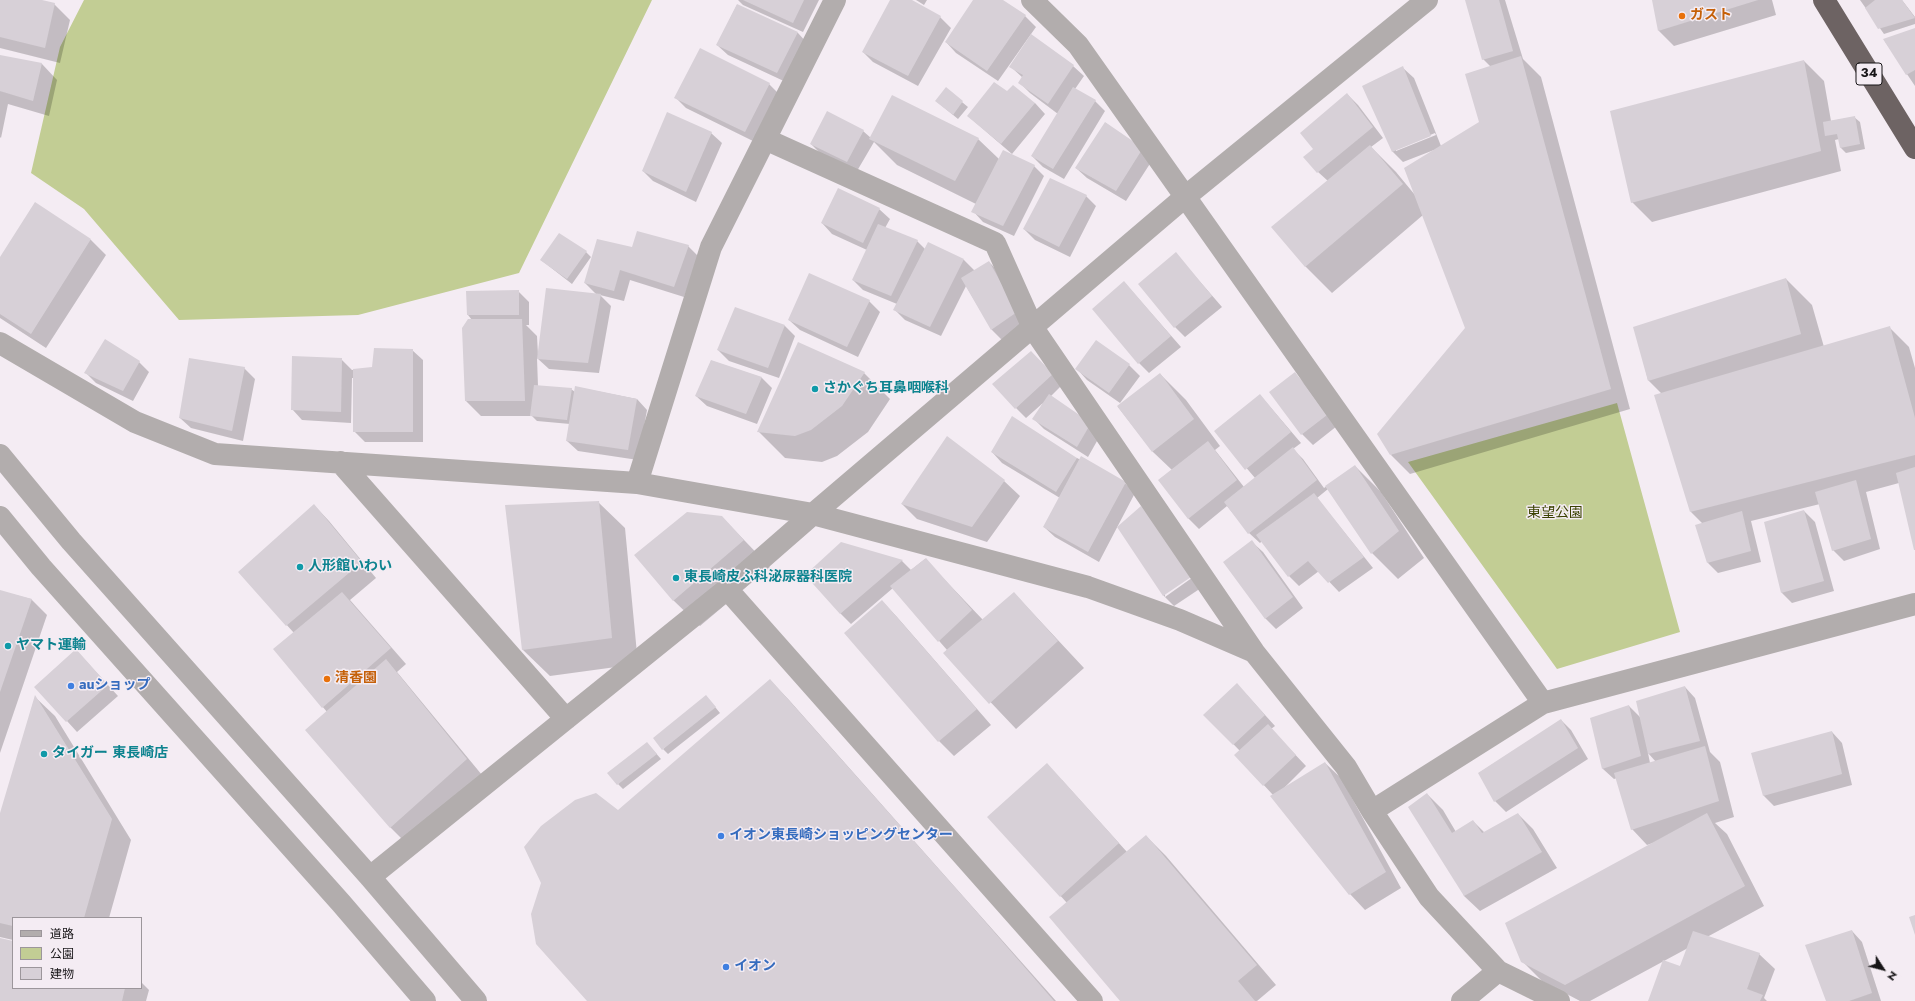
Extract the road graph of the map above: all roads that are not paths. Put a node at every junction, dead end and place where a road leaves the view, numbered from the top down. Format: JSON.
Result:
{"nodes":[{"id":1,"x":834,"y":0,"type":"edge"},
{"id":2,"x":1032,"y":0,"type":"edge"},
{"id":3,"x":1427,"y":0,"type":"edge"},
{"id":4,"x":1824,"y":0,"type":"edge"},
{"id":5,"x":765,"y":139,"type":"junction"},
{"id":6,"x":1915,"y":148,"type":"edge"},
{"id":7,"x":1185,"y":197,"type":"junction"},
{"id":8,"x":1033,"y":328,"type":"junction"},
{"id":9,"x":0,"y":343,"type":"edge"},
{"id":10,"x":0,"y":455,"type":"edge"},
{"id":11,"x":340,"y":462,"type":"junction"},
{"id":12,"x":636,"y":483,"type":"junction"},
{"id":13,"x":813,"y":514,"type":"junction"},
{"id":14,"x":0,"y":517,"type":"edge"},
{"id":15,"x":727,"y":589,"type":"junction"},
{"id":16,"x":1915,"y":604,"type":"edge"},
{"id":17,"x":1254,"y":652,"type":"junction"},
{"id":18,"x":1543,"y":703,"type":"junction"},
{"id":19,"x":566,"y":719,"type":"junction"},
{"id":20,"x":1372,"y":811,"type":"junction"},
{"id":21,"x":370,"y":877,"type":"junction"},
{"id":22,"x":1498,"y":971,"type":"junction"},
{"id":23,"x":425,"y":1001,"type":"edge"},
{"id":24,"x":476,"y":1001,"type":"edge"},
{"id":25,"x":1092,"y":1001,"type":"edge"},
{"id":26,"x":1462,"y":1001,"type":"edge"},
{"id":27,"x":1559,"y":1001,"type":"edge"}],
"edges":[{"from":1,"to":5,"type":"street"},
{"from":2,"to":7,"type":"street"},
{"from":3,"to":7,"type":"street"},
{"from":4,"to":6,"type":"highway","number":"34"},
{"from":5,"to":8,"type":"street"},
{"from":5,"to":12,"type":"street"},
{"from":7,"to":8,"type":"street"},
{"from":7,"to":18,"type":"street"},
{"from":8,"to":13,"type":"street"},
{"from":8,"to":17,"type":"street"},
{"from":9,"to":11,"type":"street"},
{"from":10,"to":21,"type":"street"},
{"from":11,"to":12,"type":"street"},
{"from":11,"to":19,"type":"street"},
{"from":12,"to":13,"type":"street"},
{"from":13,"to":15,"type":"street"},
{"from":13,"to":17,"type":"street"},
{"from":14,"to":23,"type":"street"},
{"from":15,"to":19,"type":"street"},
{"from":15,"to":25,"type":"street"},
{"from":16,"to":18,"type":"street"},
{"from":17,"to":20,"type":"street"},
{"from":18,"to":20,"type":"street"},
{"from":19,"to":21,"type":"street"},
{"from":20,"to":22,"type":"street"},
{"from":21,"to":24,"type":"street"},
{"from":22,"to":26,"type":"street"},
{"from":22,"to":27,"type":"street"}]}
